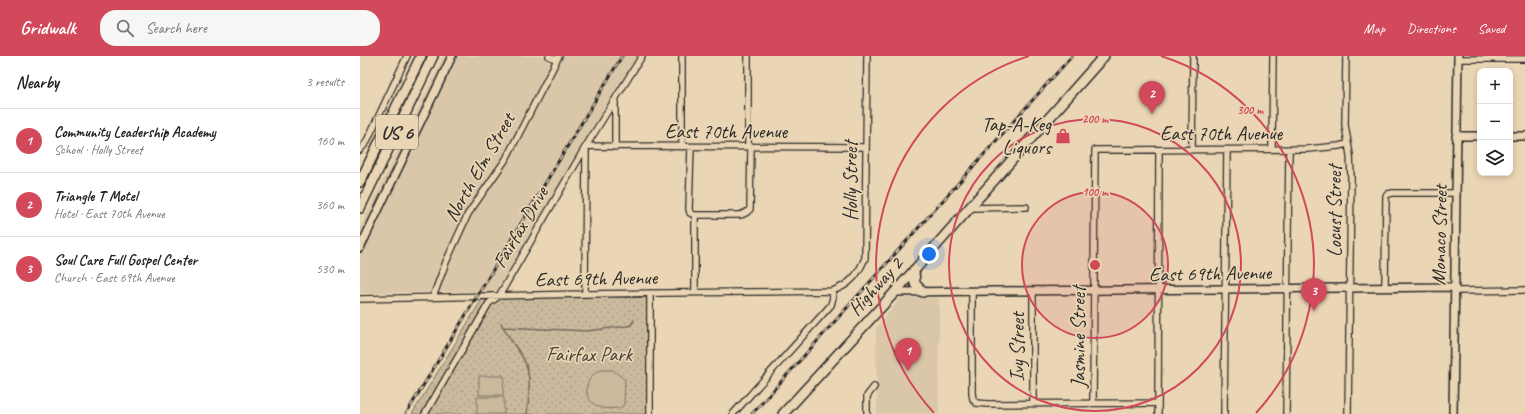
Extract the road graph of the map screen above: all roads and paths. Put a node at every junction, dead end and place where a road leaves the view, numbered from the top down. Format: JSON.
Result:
{"nodes":[{"id":1,"x":408,"y":56,"type":"edge"},
{"id":2,"x":421,"y":56,"type":"edge"},
{"id":3,"x":433,"y":56,"type":"edge"},
{"id":4,"x":452,"y":56,"type":"edge"},
{"id":5,"x":549,"y":56,"type":"edge"},
{"id":6,"x":642,"y":56,"type":"edge"},
{"id":7,"x":682,"y":56,"type":"edge"},
{"id":8,"x":748,"y":56,"type":"edge"},
{"id":9,"x":867,"y":56,"type":"edge"},
{"id":10,"x":1104,"y":56,"type":"edge"},
{"id":11,"x":1193,"y":56,"type":"edge"},
{"id":12,"x":1273,"y":56,"type":"edge"},
{"id":13,"x":1346,"y":56,"type":"edge"},
{"id":14,"x":558,"y":58,"type":"edge"},
{"id":15,"x":1458,"y":58,"type":"edge"},
{"id":16,"x":1525,"y":59,"type":"edge"},
{"id":17,"x":615,"y":101,"type":"junction"},
{"id":18,"x":1456,"y":136,"type":"junction"},
{"id":19,"x":1477,"y":136,"type":"edge"},
{"id":20,"x":1513,"y":136,"type":"edge"},
{"id":21,"x":1525,"y":136,"type":"edge"},
{"id":22,"x":1348,"y":144,"type":"junction"},
{"id":23,"x":586,"y":146,"type":"junction"},
{"id":24,"x":749,"y":146,"type":"junction"},
{"id":25,"x":615,"y":147,"type":"junction"},
{"id":26,"x":682,"y":147,"type":"junction"},
{"id":27,"x":691,"y":147,"type":"junction"},
{"id":28,"x":866,"y":147,"type":"junction"},
{"id":29,"x":1272,"y":149,"type":"junction"},
{"id":30,"x":1289,"y":149,"type":"junction"},
{"id":31,"x":360,"y":150,"type":"edge"},
{"id":32,"x":1095,"y":150,"type":"joint"},
{"id":33,"x":1159,"y":150,"type":"junction"},
{"id":34,"x":1192,"y":150,"type":"junction"},
{"id":35,"x":1227,"y":150,"type":"junction"},
{"id":36,"x":360,"y":182,"type":"edge"},
{"id":37,"x":1456,"y":193,"type":"junction"},
{"id":38,"x":1026,"y":207,"type":"dead end"},
{"id":39,"x":360,"y":208,"type":"edge"},
{"id":40,"x":969,"y":208,"type":"junction"},
{"id":41,"x":695,"y":215,"type":"junction"},
{"id":42,"x":360,"y":248,"type":"edge"},
{"id":43,"x":914,"y":270,"type":"junction"},
{"id":44,"x":1385,"y":287,"type":"junction"},
{"id":45,"x":1288,"y":288,"type":"junction"},
{"id":46,"x":1349,"y":288,"type":"junction"},
{"id":47,"x":1454,"y":288,"type":"junction"},
{"id":48,"x":1225,"y":289,"type":"junction"},
{"id":49,"x":1094,"y":290,"type":"junction"},
{"id":50,"x":1158,"y":290,"type":"junction"},
{"id":51,"x":1525,"y":290,"type":"edge"},
{"id":52,"x":832,"y":291,"type":"junction"},
{"id":53,"x":1034,"y":291,"type":"junction"},
{"id":54,"x":695,"y":292,"type":"junction"},
{"id":55,"x":895,"y":292,"type":"junction"},
{"id":56,"x":923,"y":292,"type":"junction"},
{"id":57,"x":972,"y":292,"type":"junction"},
{"id":58,"x":650,"y":293,"type":"junction"},
{"id":59,"x":585,"y":294,"type":"junction"},
{"id":60,"x":498,"y":296,"type":"junction"},
{"id":61,"x":433,"y":297,"type":"junction"},
{"id":62,"x":360,"y":299,"type":"edge"},
{"id":63,"x":874,"y":387,"type":"dead end"},
{"id":64,"x":1032,"y":403,"type":"junction"},
{"id":65,"x":1094,"y":403,"type":"junction"},
{"id":66,"x":1158,"y":403,"type":"junction"},
{"id":67,"x":425,"y":414,"type":"edge"},
{"id":68,"x":650,"y":414,"type":"edge"},
{"id":69,"x":733,"y":414,"type":"edge"},
{"id":70,"x":783,"y":414,"type":"edge"},
{"id":71,"x":867,"y":414,"type":"edge"},
{"id":72,"x":1158,"y":414,"type":"edge"},
{"id":73,"x":1224,"y":414,"type":"edge"},
{"id":74,"x":1286,"y":414,"type":"edge"},
{"id":75,"x":1348,"y":414,"type":"edge"},
{"id":76,"x":1453,"y":414,"type":"edge"}],
"edges":[{"from":1,"to":31,"type":"street"},
{"from":2,"to":36,"type":"main road","number":"US 6"},
{"from":3,"to":39,"type":"main road","number":"US 6"},
{"from":4,"to":42,"type":"street"},
{"from":5,"to":14,"type":"street"},
{"from":6,"to":17,"type":"street","name":"Fairfax Drive"},
{"from":7,"to":26,"type":"street"},
{"from":8,"to":24,"type":"street"},
{"from":9,"to":28,"type":"street","name":"Holly Street"},
{"from":10,"to":40,"type":"main road","name":"Highway 2"},
{"from":11,"to":34,"type":"street"},
{"from":12,"to":29,"type":"street"},
{"from":13,"to":22,"type":"street","name":"Locust Street"},
{"from":14,"to":61,"type":"street","name":"North Elm Street"},
{"from":15,"to":16,"type":"street"},
{"from":15,"to":18,"type":"street","name":"Monaco Street"},
{"from":17,"to":23,"type":"street","name":"Fairfax Drive"},
{"from":17,"to":25,"type":"street"},
{"from":18,"to":19,"type":"street"},
{"from":18,"to":37,"type":"street","name":"Monaco Street"},
{"from":20,"to":21,"type":"street"},
{"from":22,"to":30,"type":"street","name":"East 70th Avenue"},
{"from":22,"to":46,"type":"street","name":"Locust Street"},
{"from":23,"to":25,"type":"street","name":"East 70th Avenue"},
{"from":23,"to":59,"type":"street"},
{"from":23,"to":60,"type":"street","name":"Fairfax Drive"},
{"from":24,"to":27,"type":"street","name":"East 70th Avenue"},
{"from":24,"to":28,"type":"street","name":"East 70th Avenue"},
{"from":24,"to":41,"type":"street"},
{"from":25,"to":26,"type":"street","name":"East 70th Avenue"},
{"from":26,"to":27,"type":"street","name":"East 70th Avenue"},
{"from":27,"to":41,"type":"street"},
{"from":28,"to":52,"type":"street","name":"Holly Street"},
{"from":29,"to":30,"type":"street","name":"East 70th Avenue"},
{"from":29,"to":35,"type":"street","name":"East 70th Avenue"},
{"from":30,"to":45,"type":"street"},
{"from":32,"to":33,"type":"street","name":"East 70th Avenue"},
{"from":32,"to":49,"type":"street","name":"Jasmine Street"},
{"from":33,"to":34,"type":"street","name":"East 70th Avenue"},
{"from":33,"to":50,"type":"street"},
{"from":34,"to":35,"type":"street","name":"East 70th Avenue"},
{"from":35,"to":48,"type":"street"},
{"from":37,"to":44,"type":"street"},
{"from":37,"to":47,"type":"street","name":"Monaco Street"},
{"from":38,"to":40,"type":"street"},
{"from":40,"to":43,"type":"main road","name":"Highway 2"},
{"from":41,"to":54,"type":"street"},
{"from":43,"to":55,"type":"main road","name":"Highway 2"},
{"from":43,"to":56,"type":"main road"},
{"from":44,"to":46,"type":"street","name":"East 69th Avenue"},
{"from":44,"to":47,"type":"street","name":"East 69th Avenue"},
{"from":45,"to":46,"type":"street","name":"East 69th Avenue"},
{"from":45,"to":48,"type":"street","name":"East 69th Avenue"},
{"from":45,"to":74,"type":"street"},
{"from":46,"to":75,"type":"street","name":"Locust Street"},
{"from":47,"to":51,"type":"street","name":"East 69th Avenue"},
{"from":47,"to":76,"type":"street","name":"Monaco Street"},
{"from":48,"to":50,"type":"street","name":"East 69th Avenue"},
{"from":48,"to":73,"type":"street"},
{"from":49,"to":50,"type":"street","name":"East 69th Avenue"},
{"from":49,"to":53,"type":"street","name":"East 69th Avenue"},
{"from":49,"to":65,"type":"street","name":"Jasmine Street"},
{"from":50,"to":66,"type":"street"},
{"from":52,"to":54,"type":"street","name":"East 69th Avenue"},
{"from":52,"to":69,"type":"street"},
{"from":53,"to":57,"type":"street","name":"East 69th Avenue"},
{"from":53,"to":64,"type":"street","name":"Ivy Street"},
{"from":54,"to":58,"type":"street","name":"East 69th Avenue"},
{"from":55,"to":56,"type":"street","name":"East 69th Avenue"},
{"from":55,"to":70,"type":"main road","name":"Highway 2"},
{"from":56,"to":57,"type":"street","name":"East 69th Avenue"},
{"from":57,"to":64,"type":"street"},
{"from":58,"to":59,"type":"street","name":"East 69th Avenue"},
{"from":58,"to":68,"type":"street"},
{"from":59,"to":60,"type":"street","name":"East 69th Avenue"},
{"from":60,"to":61,"type":"street","name":"East 69th Avenue"},
{"from":60,"to":67,"type":"street","name":"Fairfax Drive"},
{"from":61,"to":62,"type":"street","name":"East 69th Avenue"},
{"from":63,"to":71,"type":"street"},
{"from":64,"to":65,"type":"street"},
{"from":65,"to":66,"type":"street"},
{"from":66,"to":72,"type":"street"}]}
